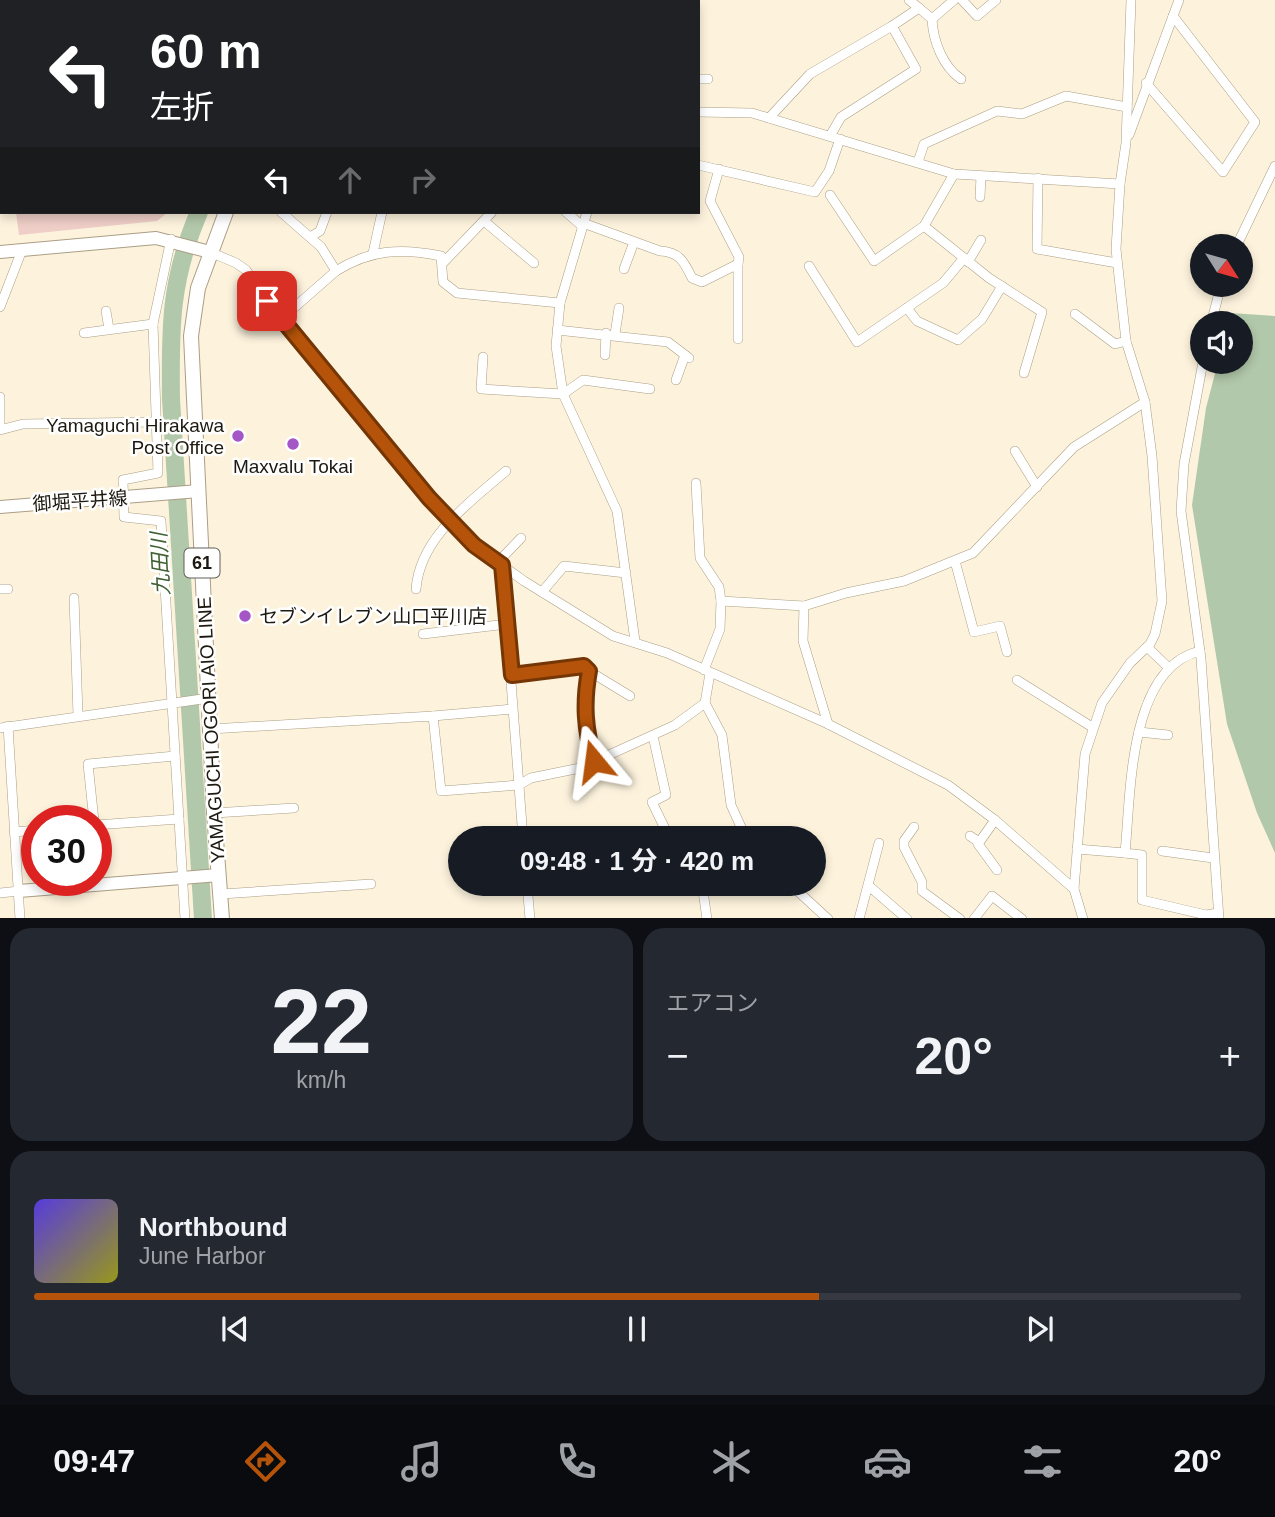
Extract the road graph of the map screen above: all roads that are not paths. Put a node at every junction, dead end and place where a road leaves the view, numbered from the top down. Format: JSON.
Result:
{"nodes":[{"id":1,"x":909,"y":0,"type":"edge"},
{"id":2,"x":954,"y":0,"type":"edge"},
{"id":3,"x":962,"y":0,"type":"edge"},
{"id":4,"x":996,"y":0,"type":"edge"},
{"id":5,"x":1131,"y":0,"type":"edge"},
{"id":6,"x":1179,"y":0,"type":"edge"},
{"id":7,"x":919,"y":8,"type":"junction"},
{"id":8,"x":1173,"y":16,"type":"junction"},
{"id":9,"x":932,"y":19,"type":"junction"},
{"id":10,"x":892,"y":26,"type":"junction"},
{"id":11,"x":961,"y":79,"type":"dead end"},
{"id":12,"x":1146,"y":83,"type":"junction"},
{"id":13,"x":1127,"y":107,"type":"junction"},
{"id":14,"x":700,"y":112,"type":"edge"},
{"id":15,"x":769,"y":118,"type":"junction"},
{"id":16,"x":835,"y":138,"type":"junction"},
{"id":17,"x":1126,"y":143,"type":"junction"},
{"id":18,"x":918,"y":162,"type":"junction"},
{"id":19,"x":700,"y":165,"type":"edge"},
{"id":20,"x":1275,"y":166,"type":"edge"},
{"id":21,"x":719,"y":169,"type":"junction"},
{"id":22,"x":954,"y":174,"type":"junction"},
{"id":23,"x":981,"y":176,"type":"junction"},
{"id":24,"x":1038,"y":178,"type":"junction"},
{"id":25,"x":1120,"y":184,"type":"junction"},
{"id":26,"x":830,"y":195,"type":"dead end"},
{"id":27,"x":980,"y":197,"type":"dead end"},
{"id":28,"x":225,"y":214,"type":"edge"},
{"id":29,"x":283,"y":214,"type":"edge"},
{"id":30,"x":326,"y":214,"type":"edge"},
{"id":31,"x":382,"y":214,"type":"edge"},
{"id":32,"x":490,"y":214,"type":"edge"},
{"id":33,"x":569,"y":214,"type":"edge"},
{"id":34,"x":586,"y":214,"type":"edge"},
{"id":35,"x":484,"y":220,"type":"junction"},
{"id":36,"x":583,"y":225,"type":"junction"},
{"id":37,"x":924,"y":226,"type":"junction"},
{"id":38,"x":1242,"y":234,"type":"edge"},
{"id":39,"x":310,"y":237,"type":"junction"},
{"id":40,"x":173,"y":240,"type":"junction"},
{"id":41,"x":981,"y":240,"type":"dead end"},
{"id":42,"x":634,"y":242,"type":"junction"},
{"id":43,"x":22,"y":250,"type":"junction"},
{"id":44,"x":205,"y":250,"type":"junction"},
{"id":45,"x":0,"y":252,"type":"edge"},
{"id":46,"x":373,"y":253,"type":"junction"},
{"id":47,"x":966,"y":260,"type":"junction"},
{"id":48,"x":534,"y":263,"type":"dead end"},
{"id":49,"x":1117,"y":263,"type":"junction"},
{"id":50,"x":442,"y":264,"type":"junction"},
{"id":51,"x":738,"y":264,"type":"junction"},
{"id":52,"x":809,"y":266,"type":"dead end"},
{"id":53,"x":624,"y":270,"type":"dead end"},
{"id":54,"x":337,"y":271,"type":"junction"},
{"id":55,"x":1002,"y":286,"type":"junction"},
{"id":56,"x":560,"y":303,"type":"junction"},
{"id":57,"x":0,"y":307,"type":"edge"},
{"id":58,"x":619,"y":308,"type":"dead end"},
{"id":59,"x":907,"y":308,"type":"junction"},
{"id":60,"x":106,"y":311,"type":"dead end"},
{"id":61,"x":1074,"y":314,"type":"dead end"},
{"id":62,"x":281,"y":320,"type":"junction"},
{"id":63,"x":153,"y":324,"type":"junction"},
{"id":64,"x":109,"y":329,"type":"junction"},
{"id":65,"x":557,"y":330,"type":"junction"},
{"id":66,"x":84,"y":333,"type":"dead end"},
{"id":67,"x":611,"y":334,"type":"junction"},
{"id":68,"x":738,"y":339,"type":"dead end"},
{"id":69,"x":1126,"y":341,"type":"junction"},
{"id":70,"x":605,"y":355,"type":"dead end"},
{"id":71,"x":483,"y":357,"type":"dead end"},
{"id":72,"x":1024,"y":373,"type":"dead end"},
{"id":73,"x":1201,"y":374,"type":"edge"},
{"id":74,"x":676,"y":380,"type":"dead end"},
{"id":75,"x":650,"y":389,"type":"dead end"},
{"id":76,"x":562,"y":394,"type":"junction"},
{"id":77,"x":0,"y":397,"type":"edge"},
{"id":78,"x":1145,"y":402,"type":"junction"},
{"id":79,"x":155,"y":422,"type":"junction"},
{"id":80,"x":0,"y":428,"type":"edge"},
{"id":81,"x":1015,"y":451,"type":"dead end"},
{"id":82,"x":506,"y":471,"type":"dead end"},
{"id":83,"x":696,"y":483,"type":"dead end"},
{"id":84,"x":1037,"y":487,"type":"junction"},
{"id":85,"x":199,"y":491,"type":"junction"},
{"id":86,"x":123,"y":499,"type":"junction"},
{"id":87,"x":0,"y":507,"type":"edge"},
{"id":88,"x":450,"y":520,"type":"junction"},
{"id":89,"x":521,"y":538,"type":"dead end"},
{"id":90,"x":955,"y":561,"type":"junction"},
{"id":91,"x":500,"y":563,"type":"junction"},
{"id":92,"x":626,"y":573,"type":"junction"},
{"id":93,"x":416,"y":589,"type":"dead end"},
{"id":94,"x":542,"y":592,"type":"junction"},
{"id":95,"x":74,"y":598,"type":"dead end"},
{"id":96,"x":721,"y":601,"type":"junction"},
{"id":97,"x":804,"y":606,"type":"junction"},
{"id":98,"x":508,"y":624,"type":"junction"},
{"id":99,"x":423,"y":634,"type":"dead end"},
{"id":100,"x":635,"y":640,"type":"junction"},
{"id":101,"x":1147,"y":647,"type":"junction"},
{"id":102,"x":1200,"y":651,"type":"junction"},
{"id":103,"x":1007,"y":652,"type":"dead end"},
{"id":104,"x":1170,"y":668,"type":"junction"},
{"id":105,"x":589,"y":671,"type":"junction"},
{"id":106,"x":707,"y":671,"type":"junction"},
{"id":107,"x":512,"y":675,"type":"junction"},
{"id":108,"x":1017,"y":680,"type":"dead end"},
{"id":109,"x":630,"y":696,"type":"dead end"},
{"id":110,"x":204,"y":698,"type":"junction"},
{"id":111,"x":172,"y":701,"type":"junction"},
{"id":112,"x":705,"y":703,"type":"junction"},
{"id":113,"x":512,"y":709,"type":"junction"},
{"id":114,"x":78,"y":715,"type":"junction"},
{"id":115,"x":433,"y":716,"type":"junction"},
{"id":116,"x":828,"y":724,"type":"junction"},
{"id":117,"x":4,"y":727,"type":"edge"},
{"id":118,"x":1092,"y":727,"type":"junction"},
{"id":119,"x":211,"y":729,"type":"junction"},
{"id":120,"x":1139,"y":732,"type":"junction"},
{"id":121,"x":1168,"y":735,"type":"dead end"},
{"id":122,"x":653,"y":736,"type":"junction"},
{"id":123,"x":175,"y":756,"type":"junction"},
{"id":124,"x":594,"y":761,"type":"junction"},
{"id":125,"x":519,"y":785,"type":"junction"},
{"id":126,"x":93,"y":805,"type":"edge"},
{"id":127,"x":294,"y":808,"type":"dead end"},
{"id":128,"x":214,"y":813,"type":"junction"},
{"id":129,"x":179,"y":819,"type":"junction"},
{"id":130,"x":995,"y":820,"type":"junction"},
{"id":131,"x":112,"y":822,"type":"edge"},
{"id":132,"x":522,"y":826,"type":"edge"},
{"id":133,"x":664,"y":826,"type":"edge"},
{"id":134,"x":741,"y":826,"type":"edge"},
{"id":135,"x":915,"y":827,"type":"dead end"},
{"id":136,"x":21,"y":831,"type":"edge"},
{"id":137,"x":15,"y":832,"type":"junction"},
{"id":138,"x":970,"y":836,"type":"dead end"},
{"id":139,"x":979,"y":842,"type":"junction"},
{"id":140,"x":879,"y":843,"type":"dead end"},
{"id":141,"x":1077,"y":849,"type":"junction"},
{"id":142,"x":1162,"y":851,"type":"dead end"},
{"id":143,"x":1125,"y":853,"type":"junction"},
{"id":144,"x":1213,"y":858,"type":"junction"},
{"id":145,"x":997,"y":870,"type":"dead end"},
{"id":146,"x":214,"y":876,"type":"junction"},
{"id":147,"x":185,"y":878,"type":"junction"},
{"id":148,"x":371,"y":884,"type":"dead end"},
{"id":149,"x":869,"y":886,"type":"junction"},
{"id":150,"x":1074,"y":889,"type":"junction"},
{"id":151,"x":19,"y":891,"type":"junction"},
{"id":152,"x":0,"y":893,"type":"edge"},
{"id":153,"x":221,"y":894,"type":"junction"},
{"id":154,"x":528,"y":896,"type":"edge"},
{"id":155,"x":704,"y":896,"type":"edge"},
{"id":156,"x":803,"y":896,"type":"edge"},
{"id":157,"x":1219,"y":916,"type":"edge"},
{"id":158,"x":20,"y":918,"type":"edge"},
{"id":159,"x":185,"y":918,"type":"edge"},
{"id":160,"x":222,"y":918,"type":"edge"},
{"id":161,"x":530,"y":918,"type":"edge"},
{"id":162,"x":707,"y":918,"type":"edge"},
{"id":163,"x":827,"y":918,"type":"edge"},
{"id":164,"x":859,"y":918,"type":"edge"},
{"id":165,"x":906,"y":918,"type":"edge"},
{"id":166,"x":959,"y":918,"type":"edge"},
{"id":167,"x":975,"y":918,"type":"edge"},
{"id":168,"x":1021,"y":918,"type":"edge"},
{"id":169,"x":1083,"y":918,"type":"edge"}],
"edges":[{"from":1,"to":7,"type":"street"},
{"from":2,"to":9,"type":"street"},
{"from":3,"to":4,"type":"street"},
{"from":5,"to":13,"type":"street"},
{"from":6,"to":8,"type":"street"},
{"from":7,"to":9,"type":"street"},
{"from":7,"to":10,"type":"street"},
{"from":8,"to":12,"type":"street"},
{"from":8,"to":12,"type":"street"},
{"from":9,"to":11,"type":"street"},
{"from":10,"to":15,"type":"street"},
{"from":10,"to":16,"type":"street"},
{"from":12,"to":17,"type":"street"},
{"from":13,"to":17,"type":"street"},
{"from":13,"to":18,"type":"street"},
{"from":14,"to":15,"type":"street"},
{"from":15,"to":16,"type":"street"},
{"from":16,"to":18,"type":"street"},
{"from":16,"to":21,"type":"street"},
{"from":17,"to":25,"type":"street"},
{"from":18,"to":22,"type":"street"},
{"from":19,"to":21,"type":"street"},
{"from":20,"to":38,"type":"street"},
{"from":21,"to":51,"type":"street"},
{"from":22,"to":23,"type":"street"},
{"from":22,"to":37,"type":"street"},
{"from":23,"to":24,"type":"street"},
{"from":23,"to":27,"type":"street"},
{"from":24,"to":25,"type":"street"},
{"from":24,"to":49,"type":"street"},
{"from":25,"to":49,"type":"street"},
{"from":26,"to":37,"type":"street"},
{"from":28,"to":44,"type":"main road","name":"YAMAGUCHI OGORI AIO LINE","number":"61"},
{"from":29,"to":39,"type":"street"},
{"from":30,"to":39,"type":"street"},
{"from":31,"to":46,"type":"street"},
{"from":32,"to":35,"type":"street"},
{"from":33,"to":36,"type":"street"},
{"from":34,"to":36,"type":"street"},
{"from":35,"to":48,"type":"street"},
{"from":35,"to":50,"type":"street"},
{"from":36,"to":42,"type":"street"},
{"from":36,"to":56,"type":"street"},
{"from":37,"to":47,"type":"street"},
{"from":39,"to":54,"type":"street"},
{"from":40,"to":43,"type":"street"},
{"from":40,"to":44,"type":"street"},
{"from":40,"to":63,"type":"street"},
{"from":41,"to":47,"type":"street"},
{"from":42,"to":51,"type":"street"},
{"from":42,"to":53,"type":"street"},
{"from":43,"to":45,"type":"street"},
{"from":43,"to":57,"type":"street"},
{"from":44,"to":62,"type":"street"},
{"from":44,"to":85,"type":"main road","name":"YAMAGUCHI OGORI AIO LINE","number":"61"},
{"from":46,"to":50,"type":"street"},
{"from":46,"to":54,"type":"street"},
{"from":47,"to":55,"type":"street"},
{"from":47,"to":59,"type":"street"},
{"from":49,"to":69,"type":"street"},
{"from":50,"to":56,"type":"street"},
{"from":51,"to":68,"type":"street"},
{"from":52,"to":59,"type":"street"},
{"from":54,"to":62,"type":"street"},
{"from":55,"to":59,"type":"street"},
{"from":55,"to":72,"type":"street"},
{"from":56,"to":65,"type":"street"},
{"from":58,"to":67,"type":"street"},
{"from":60,"to":64,"type":"street"},
{"from":61,"to":69,"type":"street"},
{"from":62,"to":88,"type":"street"},
{"from":63,"to":64,"type":"street"},
{"from":63,"to":79,"type":"street"},
{"from":64,"to":66,"type":"street"},
{"from":65,"to":67,"type":"street"},
{"from":65,"to":76,"type":"street"},
{"from":67,"to":70,"type":"street"},
{"from":67,"to":74,"type":"street"},
{"from":69,"to":78,"type":"street"},
{"from":71,"to":76,"type":"street"},
{"from":73,"to":102,"type":"street"},
{"from":75,"to":76,"type":"street"},
{"from":76,"to":92,"type":"street"},
{"from":77,"to":80,"type":"street"},
{"from":78,"to":84,"type":"street"},
{"from":78,"to":101,"type":"street"},
{"from":79,"to":80,"type":"street"},
{"from":79,"to":86,"type":"street"},
{"from":81,"to":84,"type":"street"},
{"from":82,"to":88,"type":"street"},
{"from":83,"to":96,"type":"street"},
{"from":84,"to":90,"type":"street"},
{"from":85,"to":86,"type":"street","name":"御堀平井線"},
{"from":85,"to":110,"type":"main road","name":"YAMAGUCHI OGORI AIO LINE","number":"61"},
{"from":86,"to":87,"type":"street","name":"御堀平井線"},
{"from":86,"to":111,"type":"street"},
{"from":88,"to":91,"type":"street"},
{"from":88,"to":93,"type":"street"},
{"from":89,"to":91,"type":"street"},
{"from":90,"to":97,"type":"street"},
{"from":90,"to":103,"type":"street"},
{"from":91,"to":94,"type":"street"},
{"from":91,"to":98,"type":"street"},
{"from":92,"to":94,"type":"street"},
{"from":92,"to":100,"type":"street"},
{"from":94,"to":100,"type":"street"},
{"from":95,"to":114,"type":"street"},
{"from":96,"to":97,"type":"street"},
{"from":96,"to":106,"type":"street"},
{"from":97,"to":116,"type":"street"},
{"from":98,"to":99,"type":"street"},
{"from":98,"to":107,"type":"street"},
{"from":100,"to":106,"type":"street"},
{"from":101,"to":104,"type":"street"},
{"from":101,"to":118,"type":"street"},
{"from":102,"to":104,"type":"street"},
{"from":102,"to":144,"type":"street"},
{"from":104,"to":120,"type":"street"},
{"from":105,"to":107,"type":"street"},
{"from":105,"to":109,"type":"street"},
{"from":105,"to":124,"type":"street"},
{"from":106,"to":112,"type":"street"},
{"from":106,"to":116,"type":"street"},
{"from":107,"to":113,"type":"street"},
{"from":108,"to":118,"type":"street"},
{"from":110,"to":111,"type":"street"},
{"from":110,"to":119,"type":"main road","name":"YAMAGUCHI OGORI AIO LINE","number":"61"},
{"from":111,"to":114,"type":"street"},
{"from":111,"to":123,"type":"street"},
{"from":112,"to":122,"type":"street"},
{"from":112,"to":134,"type":"street"},
{"from":113,"to":115,"type":"street"},
{"from":113,"to":125,"type":"street"},
{"from":114,"to":117,"type":"street"},
{"from":115,"to":119,"type":"street"},
{"from":115,"to":125,"type":"street"},
{"from":116,"to":130,"type":"street"},
{"from":117,"to":137,"type":"street"},
{"from":118,"to":141,"type":"street"},
{"from":119,"to":128,"type":"main road","name":"YAMAGUCHI OGORI AIO LINE","number":"61"},
{"from":120,"to":121,"type":"street"},
{"from":120,"to":143,"type":"street"},
{"from":122,"to":124,"type":"street"},
{"from":122,"to":133,"type":"street"},
{"from":123,"to":126,"type":"street"},
{"from":123,"to":129,"type":"street"},
{"from":124,"to":125,"type":"street"},
{"from":125,"to":132,"type":"street"},
{"from":127,"to":128,"type":"street"},
{"from":128,"to":146,"type":"main road","name":"YAMAGUCHI OGORI AIO LINE","number":"61"},
{"from":129,"to":131,"type":"street"},
{"from":129,"to":147,"type":"street"},
{"from":130,"to":139,"type":"street"},
{"from":130,"to":150,"type":"street"},
{"from":135,"to":166,"type":"street"},
{"from":136,"to":137,"type":"street"},
{"from":137,"to":151,"type":"street"},
{"from":138,"to":139,"type":"street"},
{"from":139,"to":145,"type":"street"},
{"from":140,"to":149,"type":"street"},
{"from":141,"to":143,"type":"street"},
{"from":141,"to":150,"type":"street"},
{"from":142,"to":144,"type":"street"},
{"from":143,"to":157,"type":"street"},
{"from":144,"to":157,"type":"street"},
{"from":146,"to":147,"type":"street"},
{"from":146,"to":153,"type":"main road","name":"YAMAGUCHI OGORI AIO LINE","number":"61"},
{"from":147,"to":151,"type":"street"},
{"from":147,"to":159,"type":"street"},
{"from":148,"to":153,"type":"street"},
{"from":149,"to":164,"type":"street"},
{"from":149,"to":165,"type":"street"},
{"from":150,"to":169,"type":"street"},
{"from":151,"to":152,"type":"street"},
{"from":151,"to":158,"type":"street"},
{"from":153,"to":160,"type":"main road","name":"YAMAGUCHI OGORI AIO LINE","number":"61"},
{"from":154,"to":161,"type":"street"},
{"from":155,"to":162,"type":"street"},
{"from":156,"to":163,"type":"street"},
{"from":167,"to":168,"type":"street"}]}
